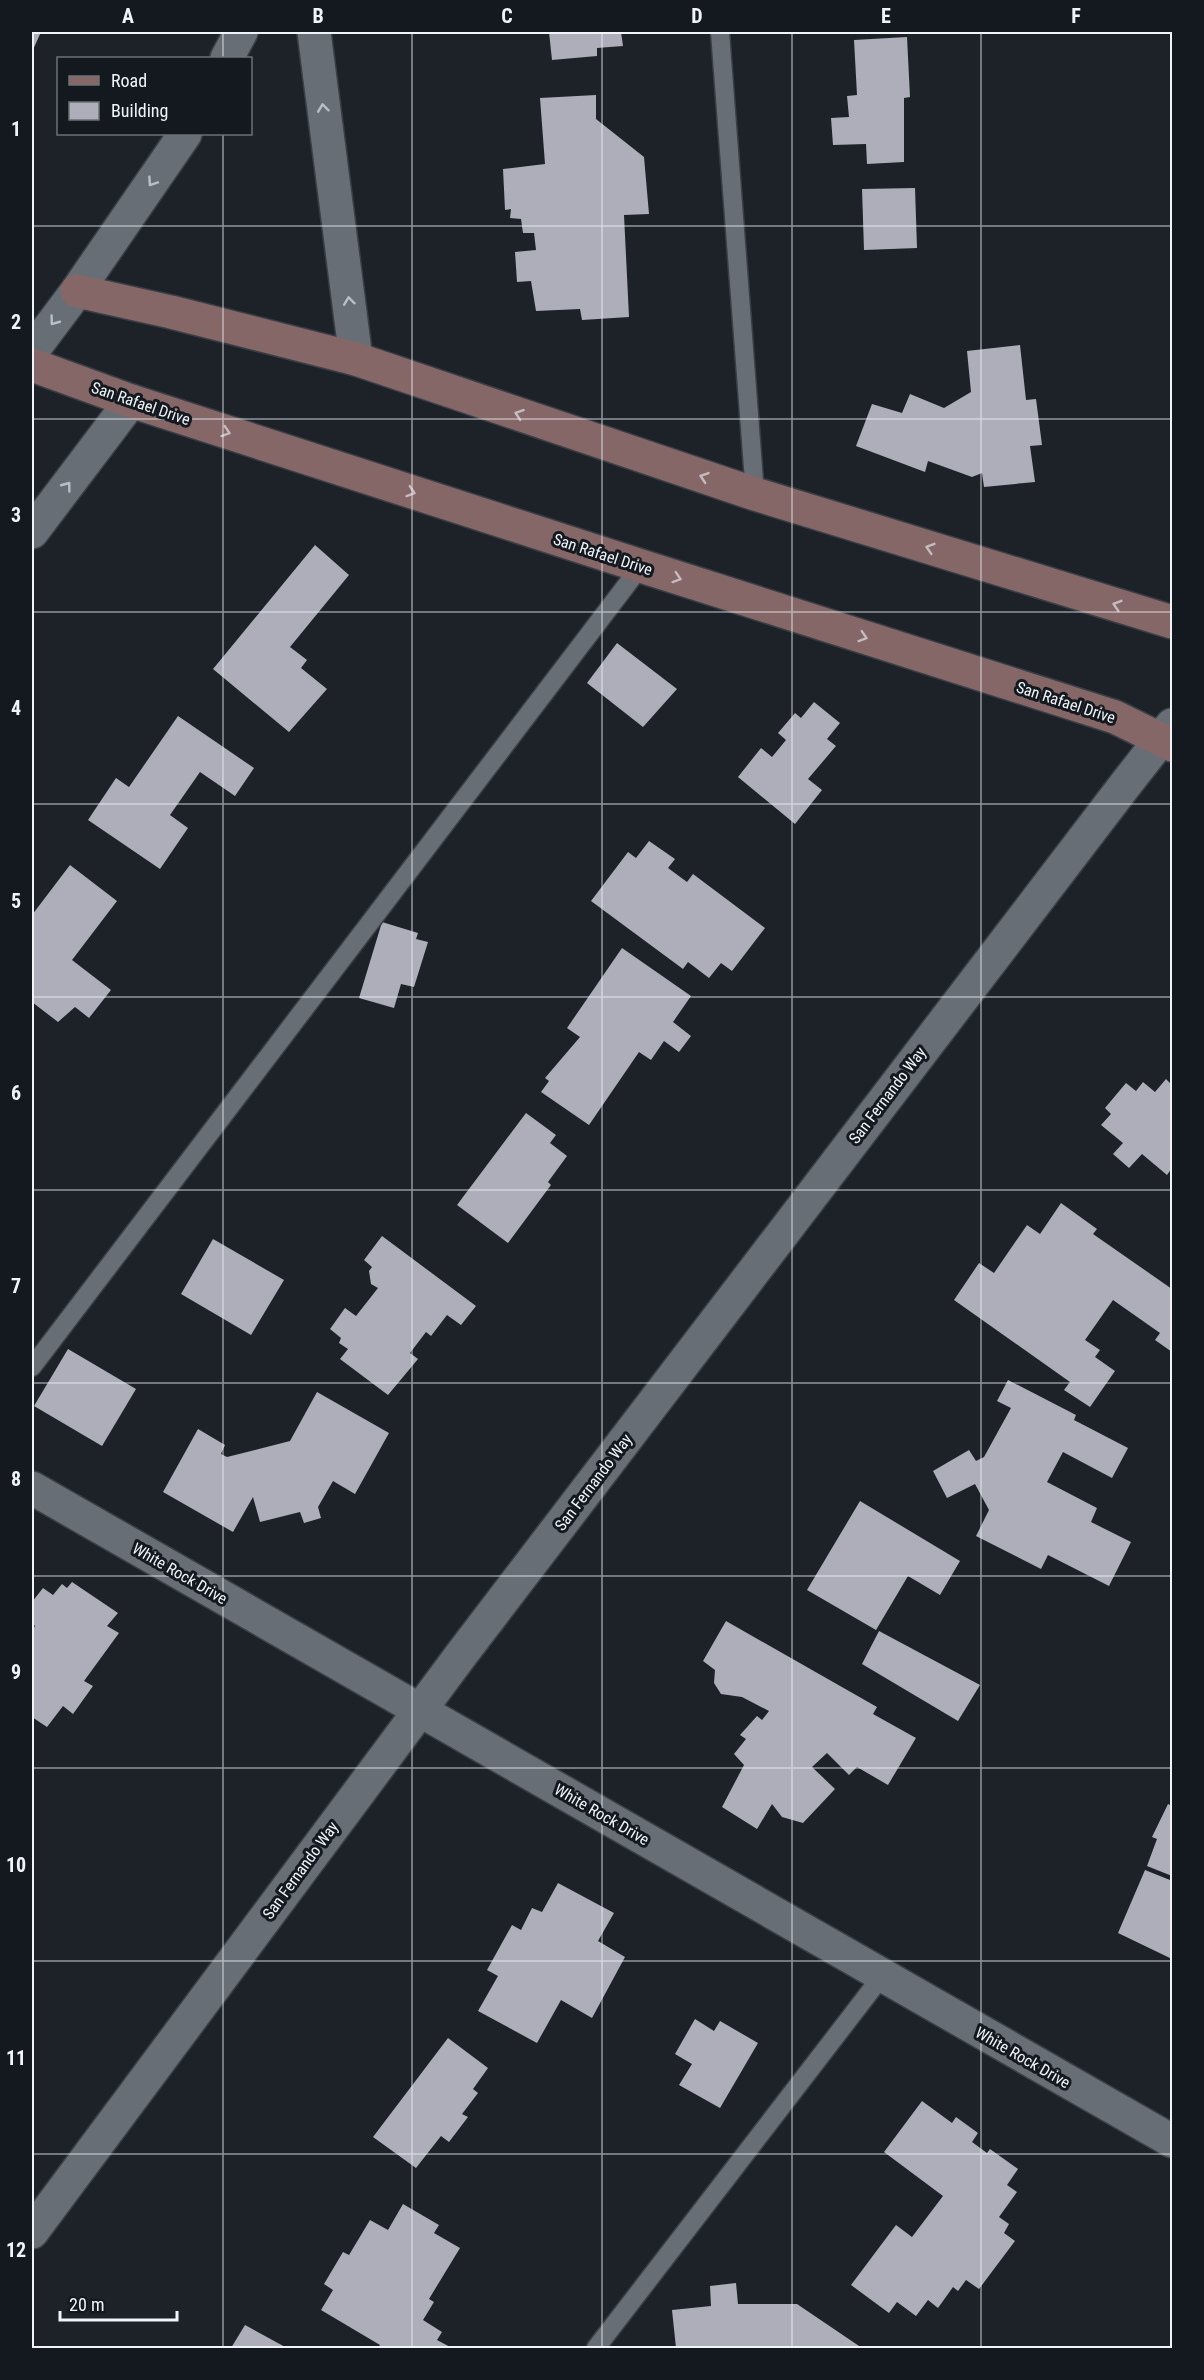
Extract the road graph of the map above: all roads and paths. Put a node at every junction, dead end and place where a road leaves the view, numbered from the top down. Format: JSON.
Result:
{"nodes":[{"id":1,"x":242,"y":32,"type":"edge"},
{"id":2,"x":314,"y":32,"type":"edge"},
{"id":3,"x":720,"y":32,"type":"edge"},
{"id":4,"x":228,"y":57,"type":"edge"},
{"id":5,"x":184,"y":135,"type":"edge"},
{"id":6,"x":77,"y":291,"type":"junction"},
{"id":7,"x":32,"y":351,"type":"edge"},
{"id":8,"x":356,"y":359,"type":"junction"},
{"id":9,"x":32,"y":365,"type":"edge"},
{"id":10,"x":131,"y":401,"type":"junction"},
{"id":11,"x":755,"y":494,"type":"junction"},
{"id":12,"x":32,"y":532,"type":"edge"},
{"id":13,"x":641,"y":566,"type":"junction"},
{"id":14,"x":1173,"y":622,"type":"edge"},
{"id":15,"x":1169,"y":736,"type":"edge"},
{"id":16,"x":32,"y":1367,"type":"edge"},
{"id":17,"x":32,"y":1488,"type":"edge"},
{"id":18,"x":420,"y":1709,"type":"junction"},
{"id":19,"x":882,"y":1976,"type":"junction"},
{"id":20,"x":1173,"y":2141,"type":"edge"},
{"id":21,"x":32,"y":2232,"type":"edge"},
{"id":22,"x":596,"y":2349,"type":"edge"}],
"edges":[{"from":1,"to":4,"type":"street"},
{"from":8,"to":2,"type":"street","one_way":true},
{"from":3,"to":11,"type":"lane"},
{"from":5,"to":6,"type":"street","one_way":true},
{"from":6,"to":7,"type":"street","one_way":true},
{"from":6,"to":8,"type":"street"},
{"from":11,"to":8,"type":"street","one_way":true},
{"from":9,"to":10,"type":"street","name":"San Rafael Drive"},
{"from":12,"to":10,"type":"street","one_way":true},
{"from":10,"to":13,"type":"street","name":"San Rafael Drive","one_way":true},
{"from":14,"to":11,"type":"street","one_way":true},
{"from":13,"to":15,"type":"street","name":"San Rafael Drive","one_way":true},
{"from":13,"to":16,"type":"lane"},
{"from":15,"to":18,"type":"street","name":"San Fernando Way"},
{"from":17,"to":18,"type":"street","name":"White Rock Drive"},
{"from":18,"to":19,"type":"street","name":"White Rock Drive"},
{"from":18,"to":21,"type":"street","name":"San Fernando Way"},
{"from":19,"to":20,"type":"street","name":"White Rock Drive"},
{"from":19,"to":22,"type":"lane"}]}
